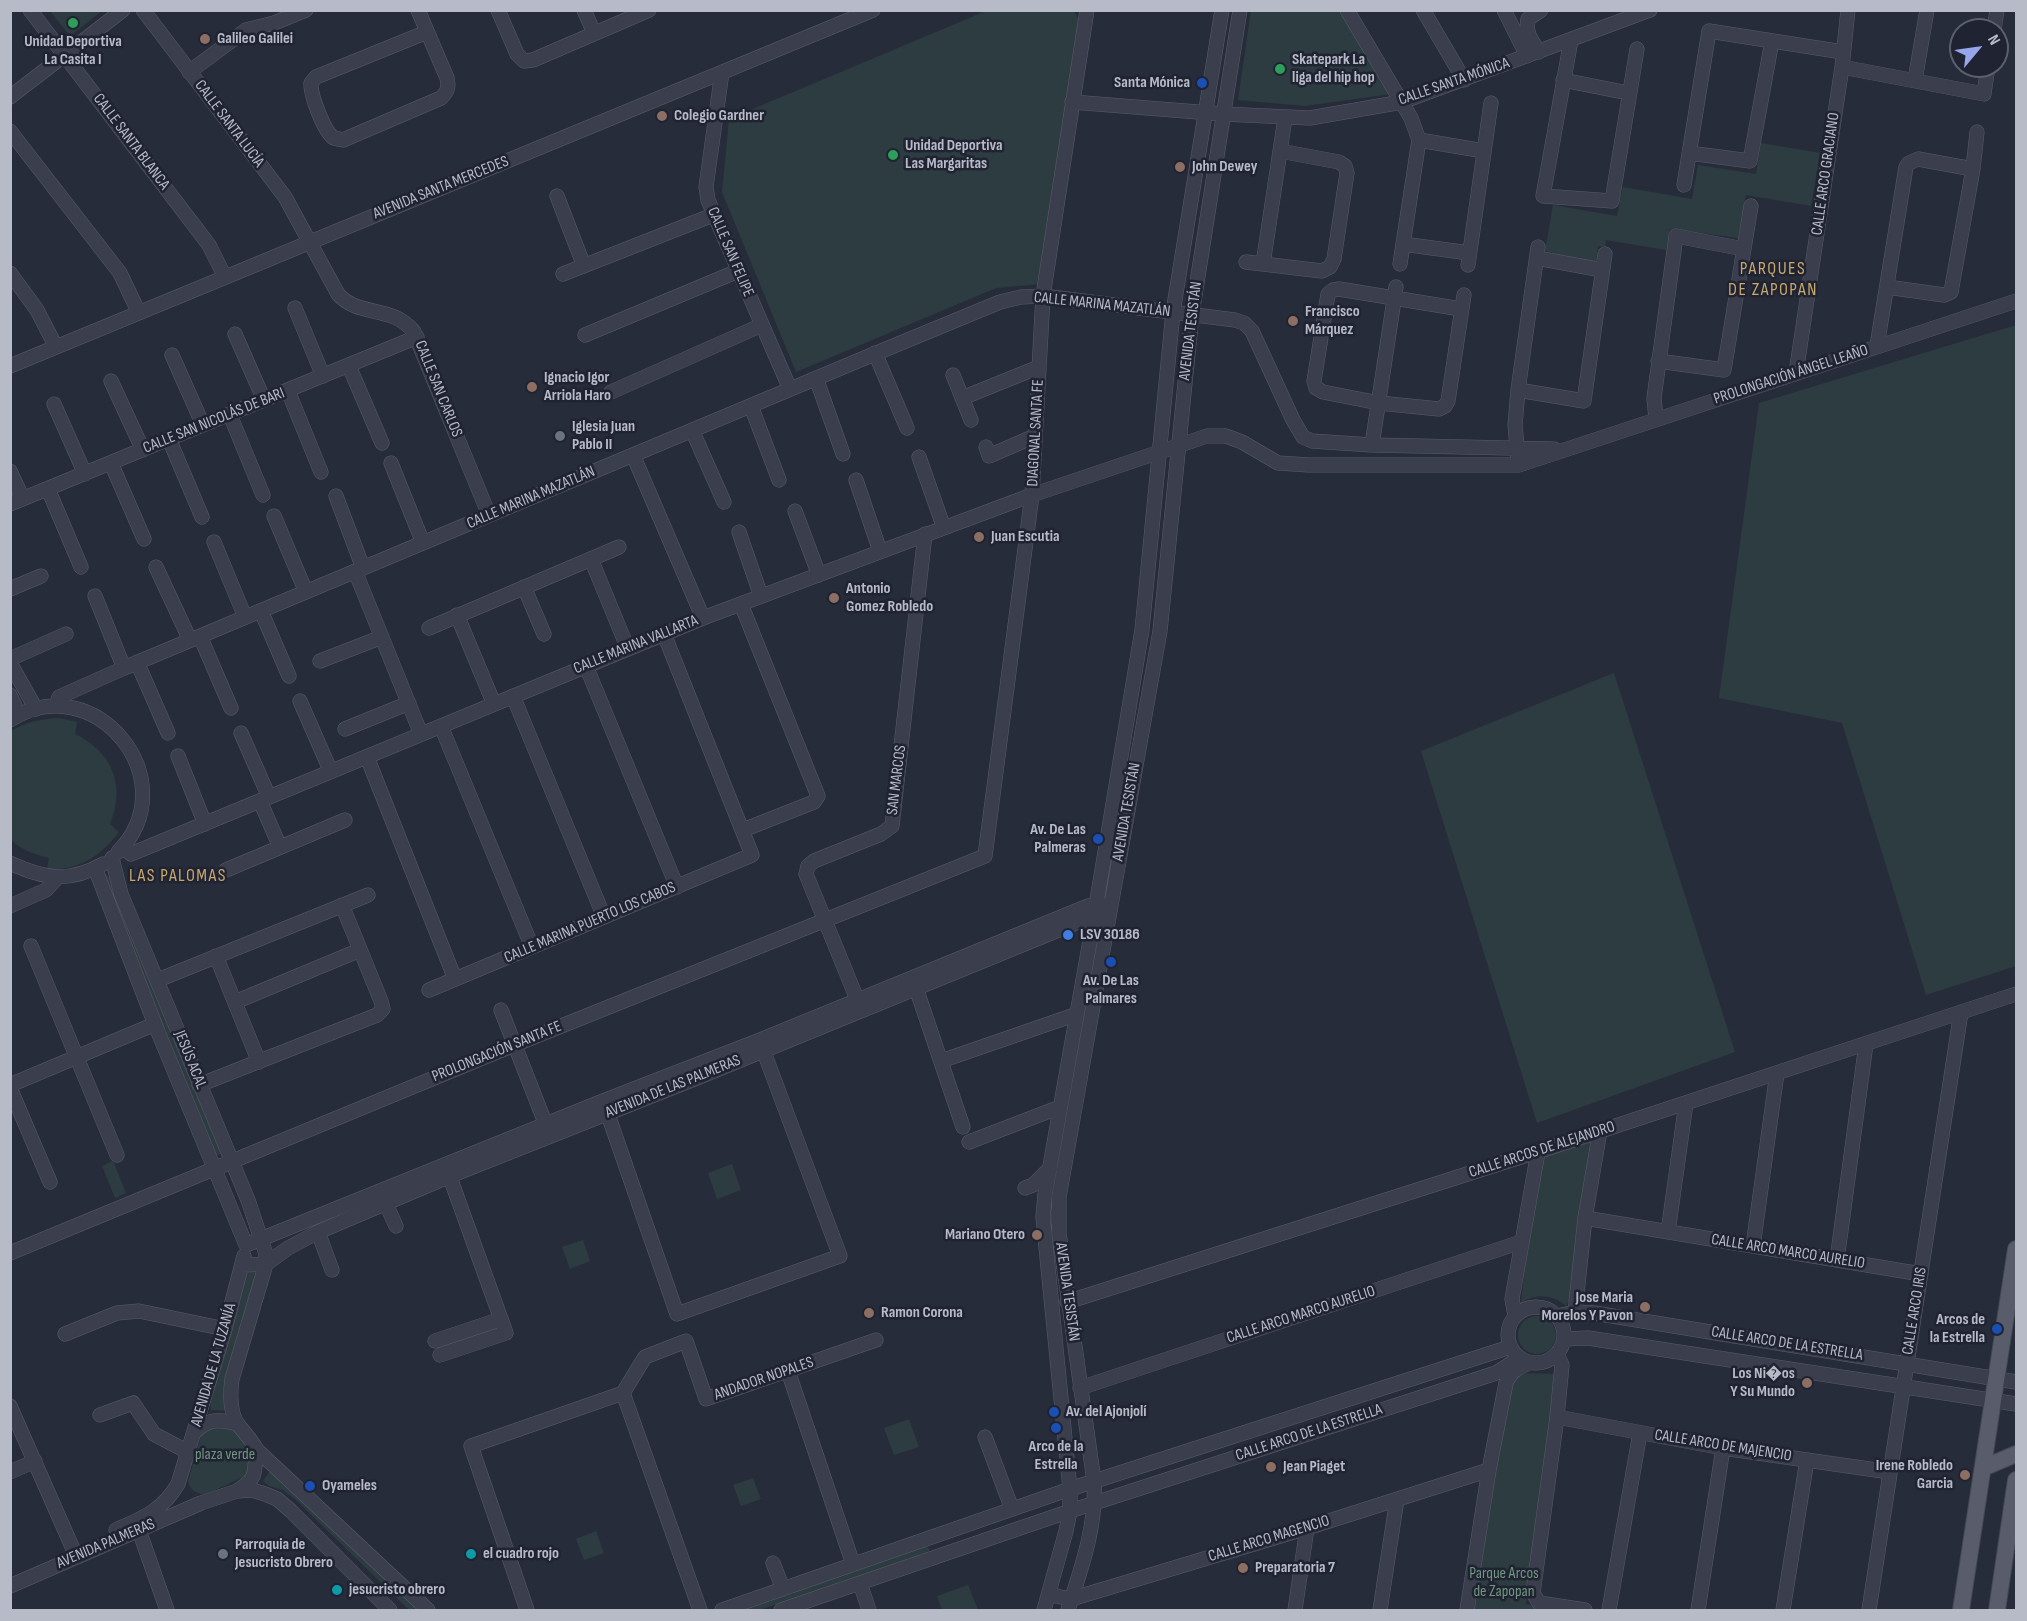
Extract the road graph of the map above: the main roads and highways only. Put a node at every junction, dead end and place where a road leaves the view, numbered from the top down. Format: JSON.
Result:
{"nodes":[{"id":1,"x":2016,"y":1249,"type":"edge"},
{"id":2,"x":2016,"y":1454,"type":"edge"},
{"id":3,"x":1983,"y":1468,"type":"junction"},
{"id":4,"x":2016,"y":1480,"type":"edge"},
{"id":5,"x":1961,"y":1611,"type":"edge"},
{"id":6,"x":1997,"y":1611,"type":"edge"}],
"edges":[{"from":1,"to":3,"type":"main road"},
{"from":2,"to":3,"type":"main road"},
{"from":3,"to":5,"type":"main road"},
{"from":4,"to":6,"type":"main road"}]}
